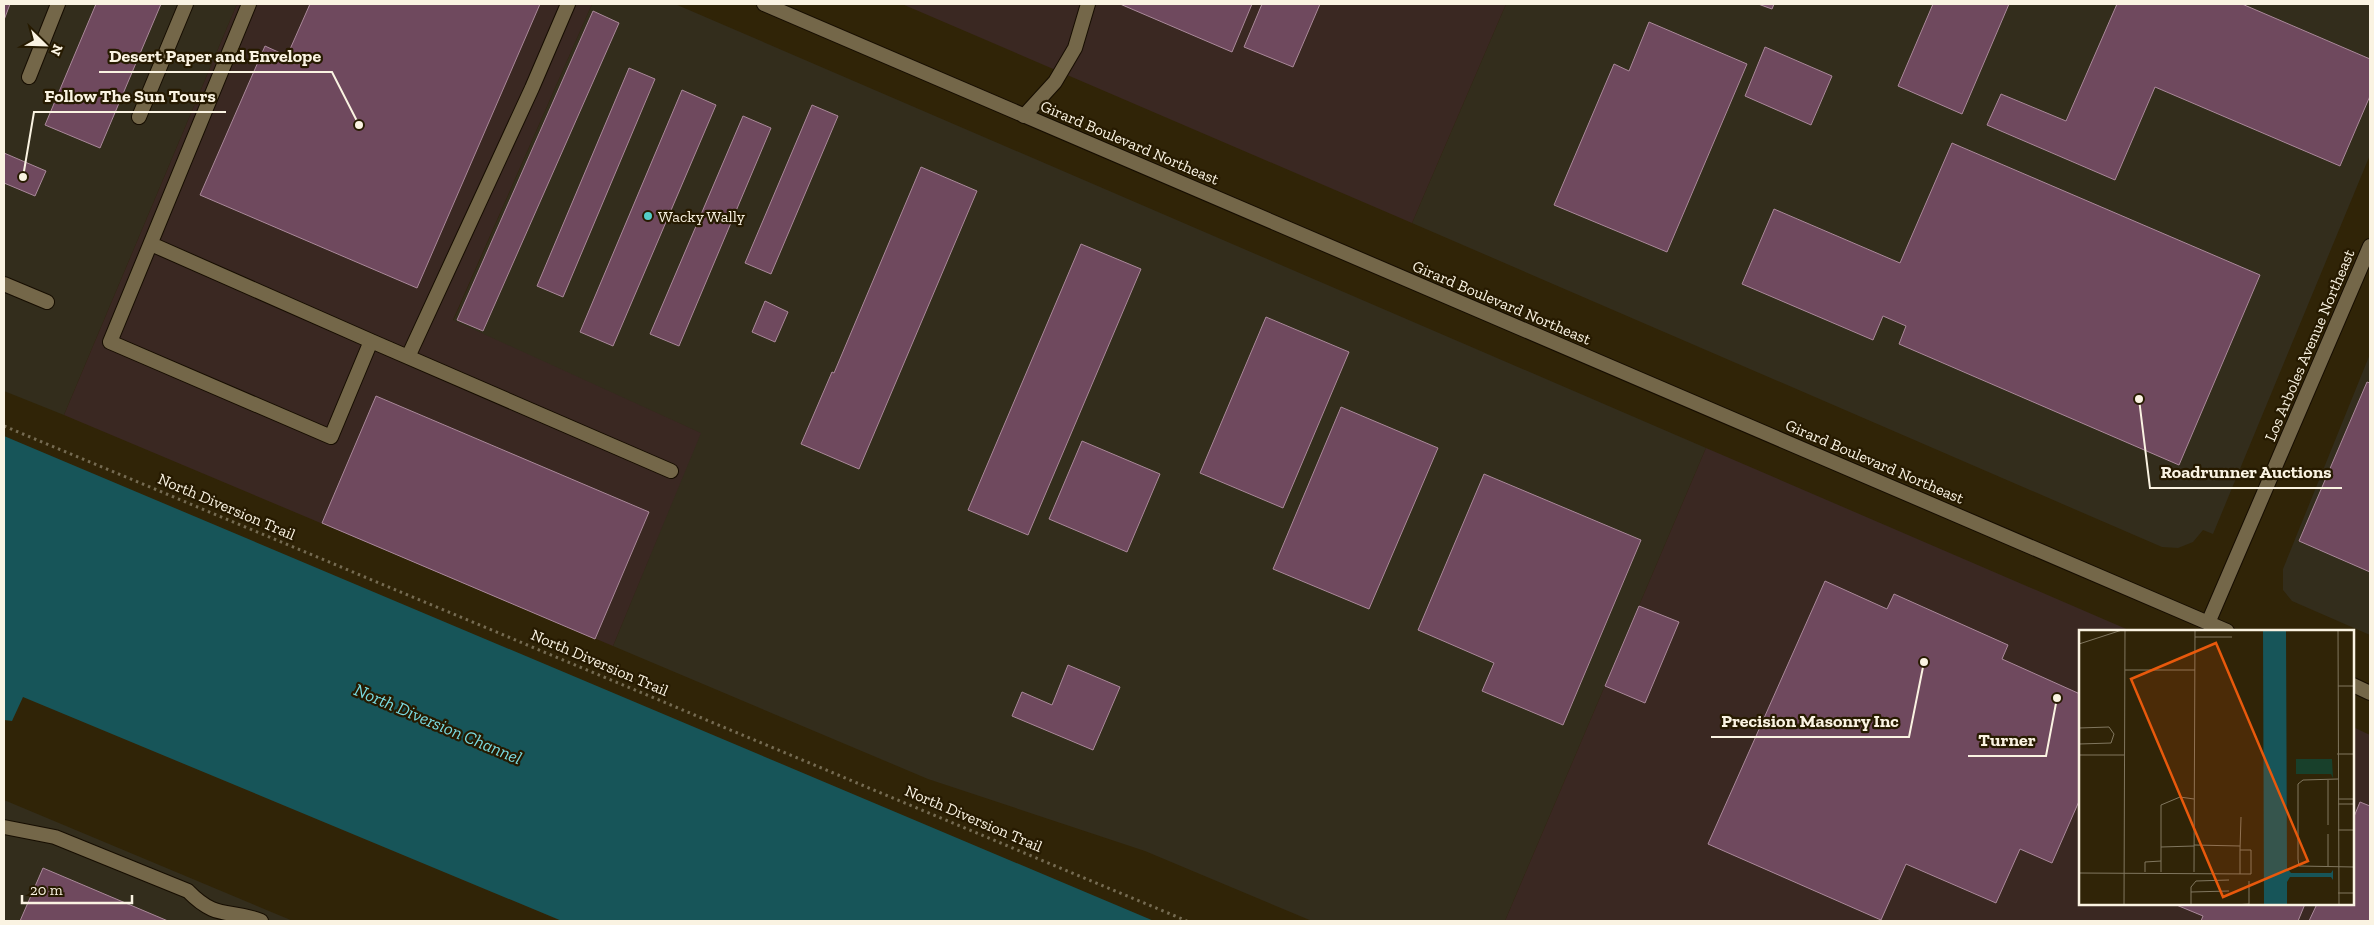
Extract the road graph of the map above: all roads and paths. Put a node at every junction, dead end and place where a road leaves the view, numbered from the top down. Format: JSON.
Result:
{"nodes":[{"id":1,"x":58,"y":4,"type":"edge"},
{"id":2,"x":186,"y":4,"type":"edge"},
{"id":3,"x":249,"y":4,"type":"edge"},
{"id":4,"x":568,"y":4,"type":"edge"},
{"id":5,"x":764,"y":4,"type":"edge"},
{"id":6,"x":1088,"y":4,"type":"edge"},
{"id":7,"x":29,"y":77,"type":"dead end"},
{"id":8,"x":1024,"y":116,"type":"junction"},
{"id":9,"x":139,"y":117,"type":"dead end"},
{"id":10,"x":151,"y":244,"type":"junction"},
{"id":11,"x":2370,"y":246,"type":"edge"},
{"id":12,"x":4,"y":284,"type":"edge"},
{"id":13,"x":47,"y":302,"type":"dead end"},
{"id":14,"x":371,"y":341,"type":"junction"},
{"id":15,"x":408,"y":357,"type":"junction"},
{"id":16,"x":4,"y":426,"type":"edge"},
{"id":17,"x":671,"y":471,"type":"dead end"},
{"id":18,"x":2208,"y":623,"type":"junction"},
{"id":19,"x":2225,"y":630,"type":"edge"},
{"id":20,"x":2354,"y":685,"type":"edge"},
{"id":21,"x":2370,"y":693,"type":"edge"},
{"id":22,"x":4,"y":827,"type":"edge"},
{"id":23,"x":261,"y":921,"type":"edge"},
{"id":24,"x":1187,"y":921,"type":"edge"}],
"edges":[{"from":1,"to":7,"type":"street"},
{"from":2,"to":9,"type":"street"},
{"from":3,"to":10,"type":"street"},
{"from":4,"to":15,"type":"street"},
{"from":5,"to":8,"type":"street","name":"Girard Boulevard Northeast"},
{"from":6,"to":8,"type":"street"},
{"from":8,"to":18,"type":"street","name":"Girard Boulevard Northeast"},
{"from":10,"to":14,"type":"street"},
{"from":10,"to":14,"type":"street"},
{"from":11,"to":18,"type":"street","name":"Los Arboles Avenue Northeast"},
{"from":12,"to":13,"type":"street"},
{"from":14,"to":15,"type":"street"},
{"from":15,"to":17,"type":"street"},
{"from":16,"to":24,"type":"path","name":"North Diversion Trail"},
{"from":18,"to":19,"type":"street","name":"Girard Boulevard Northeast"},
{"from":20,"to":21,"type":"street"},
{"from":22,"to":23,"type":"street"}]}
